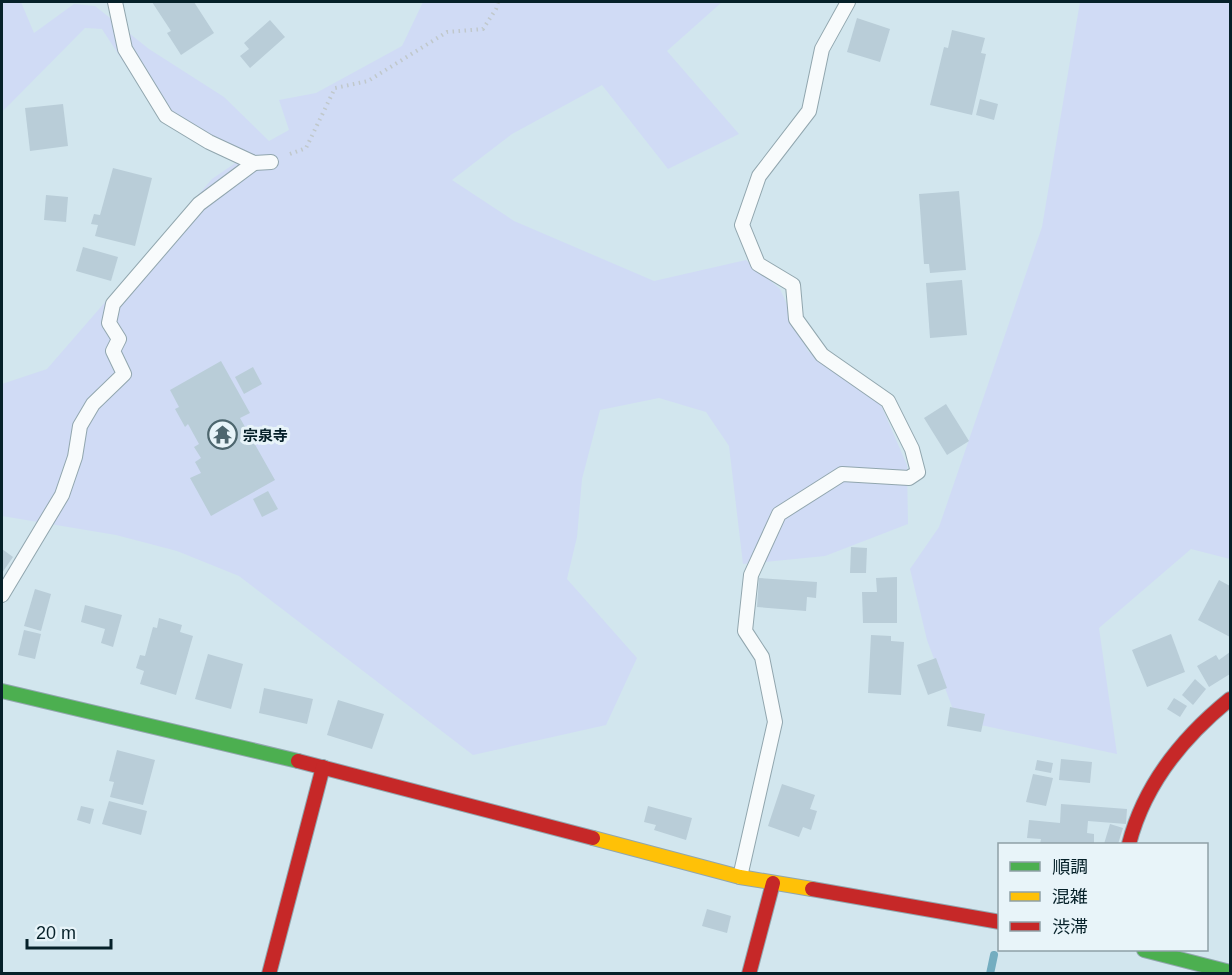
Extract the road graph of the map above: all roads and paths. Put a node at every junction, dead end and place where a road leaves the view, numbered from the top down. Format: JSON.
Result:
{"nodes":[{"id":1,"x":115,"y":2,"type":"edge"},
{"id":2,"x":498,"y":2,"type":"edge"},
{"id":3,"x":848,"y":2,"type":"edge"},
{"id":4,"x":271,"y":162,"type":"joint"},
{"id":5,"x":254,"y":163,"type":"junction"},
{"id":6,"x":2,"y":595,"type":"edge"},
{"id":7,"x":2,"y":691,"type":"edge"},
{"id":8,"x":1230,"y":699,"type":"edge"},
{"id":9,"x":323,"y":767,"type":"junction"},
{"id":10,"x":1129,"y":843,"type":"edge"},
{"id":11,"x":740,"y":877,"type":"junction"},
{"id":12,"x":772,"y":883,"type":"junction"},
{"id":13,"x":998,"y":922,"type":"edge"},
{"id":14,"x":1148,"y":951,"type":"edge"},
{"id":15,"x":1230,"y":972,"type":"edge"},
{"id":16,"x":269,"y":974,"type":"edge"},
{"id":17,"x":749,"y":974,"type":"edge"}],
"edges":[{"from":1,"to":5,"type":"lane"},
{"from":2,"to":4,"type":"path"},
{"from":3,"to":11,"type":"lane"},
{"from":4,"to":5,"type":"lane"},
{"from":5,"to":6,"type":"lane"},
{"from":7,"to":9,"type":"street"},
{"from":8,"to":10,"type":"street"},
{"from":9,"to":11,"type":"street"},
{"from":9,"to":16,"type":"street"},
{"from":11,"to":12,"type":"street"},
{"from":12,"to":13,"type":"street"},
{"from":12,"to":17,"type":"street"},
{"from":14,"to":15,"type":"street"}]}
